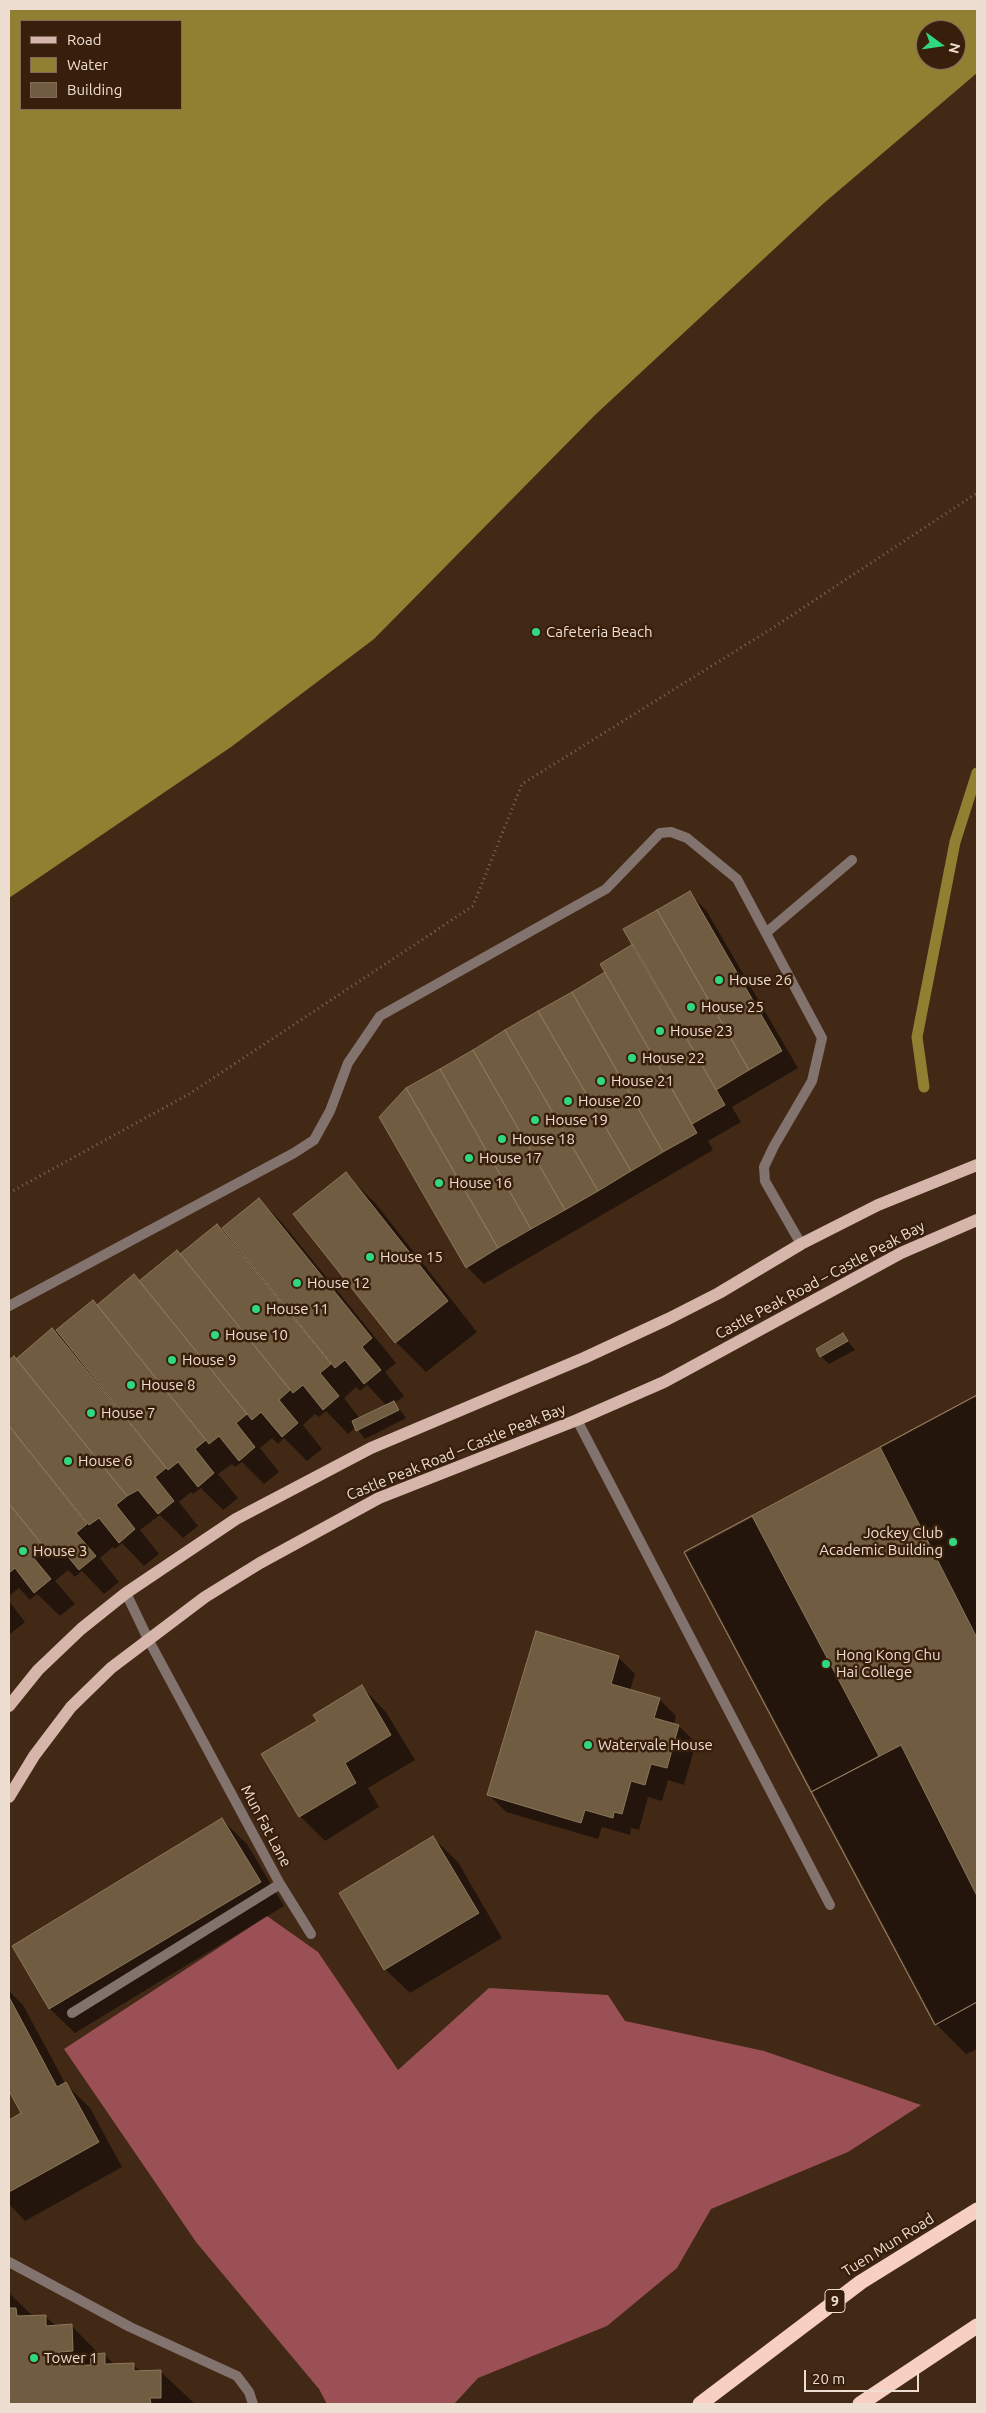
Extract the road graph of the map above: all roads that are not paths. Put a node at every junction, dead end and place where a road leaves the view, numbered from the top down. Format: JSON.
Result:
{"nodes":[{"id":1,"x":852,"y":860,"type":"dead end"},
{"id":2,"x":766,"y":932,"type":"junction"},
{"id":3,"x":977,"y":1165,"type":"edge"},
{"id":4,"x":977,"y":1220,"type":"edge"},
{"id":5,"x":801,"y":1244,"type":"junction"},
{"id":6,"x":9,"y":1306,"type":"edge"},
{"id":7,"x":577,"y":1420,"type":"junction"},
{"id":8,"x":126,"y":1593,"type":"junction"},
{"id":9,"x":148,"y":1640,"type":"junction"},
{"id":10,"x":9,"y":1706,"type":"edge"},
{"id":11,"x":9,"y":1797,"type":"edge"},
{"id":12,"x":280,"y":1884,"type":"junction"},
{"id":13,"x":830,"y":1905,"type":"dead end"},
{"id":14,"x":311,"y":1934,"type":"dead end"},
{"id":15,"x":72,"y":2013,"type":"dead end"},
{"id":16,"x":977,"y":2210,"type":"edge"},
{"id":17,"x":9,"y":2262,"type":"edge"},
{"id":18,"x":977,"y":2326,"type":"edge"},
{"id":19,"x":253,"y":2404,"type":"edge"},
{"id":20,"x":700,"y":2404,"type":"edge"},
{"id":21,"x":860,"y":2404,"type":"edge"}],
"edges":[{"from":1,"to":2,"type":"street"},
{"from":2,"to":5,"type":"street"},
{"from":2,"to":6,"type":"street"},
{"from":3,"to":5,"type":"main road"},
{"from":4,"to":7,"type":"main road","name":"Castle Peak Road – Castle Peak Bay"},
{"from":5,"to":8,"type":"main road"},
{"from":7,"to":9,"type":"main road","name":"Castle Peak Road – Castle Peak Bay"},
{"from":7,"to":13,"type":"street"},
{"from":8,"to":9,"type":"street","name":"Mun Fat Lane"},
{"from":8,"to":10,"type":"main road"},
{"from":9,"to":11,"type":"main road","name":"Castle Peak Road – Castle Peak Bay"},
{"from":9,"to":12,"type":"street","name":"Mun Fat Lane"},
{"from":12,"to":14,"type":"street"},
{"from":12,"to":15,"type":"street","name":"Mun Fat Lane"},
{"from":16,"to":20,"type":"highway","name":"Tuen Mun Road","number":"9"},
{"from":17,"to":19,"type":"street"},
{"from":18,"to":21,"type":"highway"}]}
